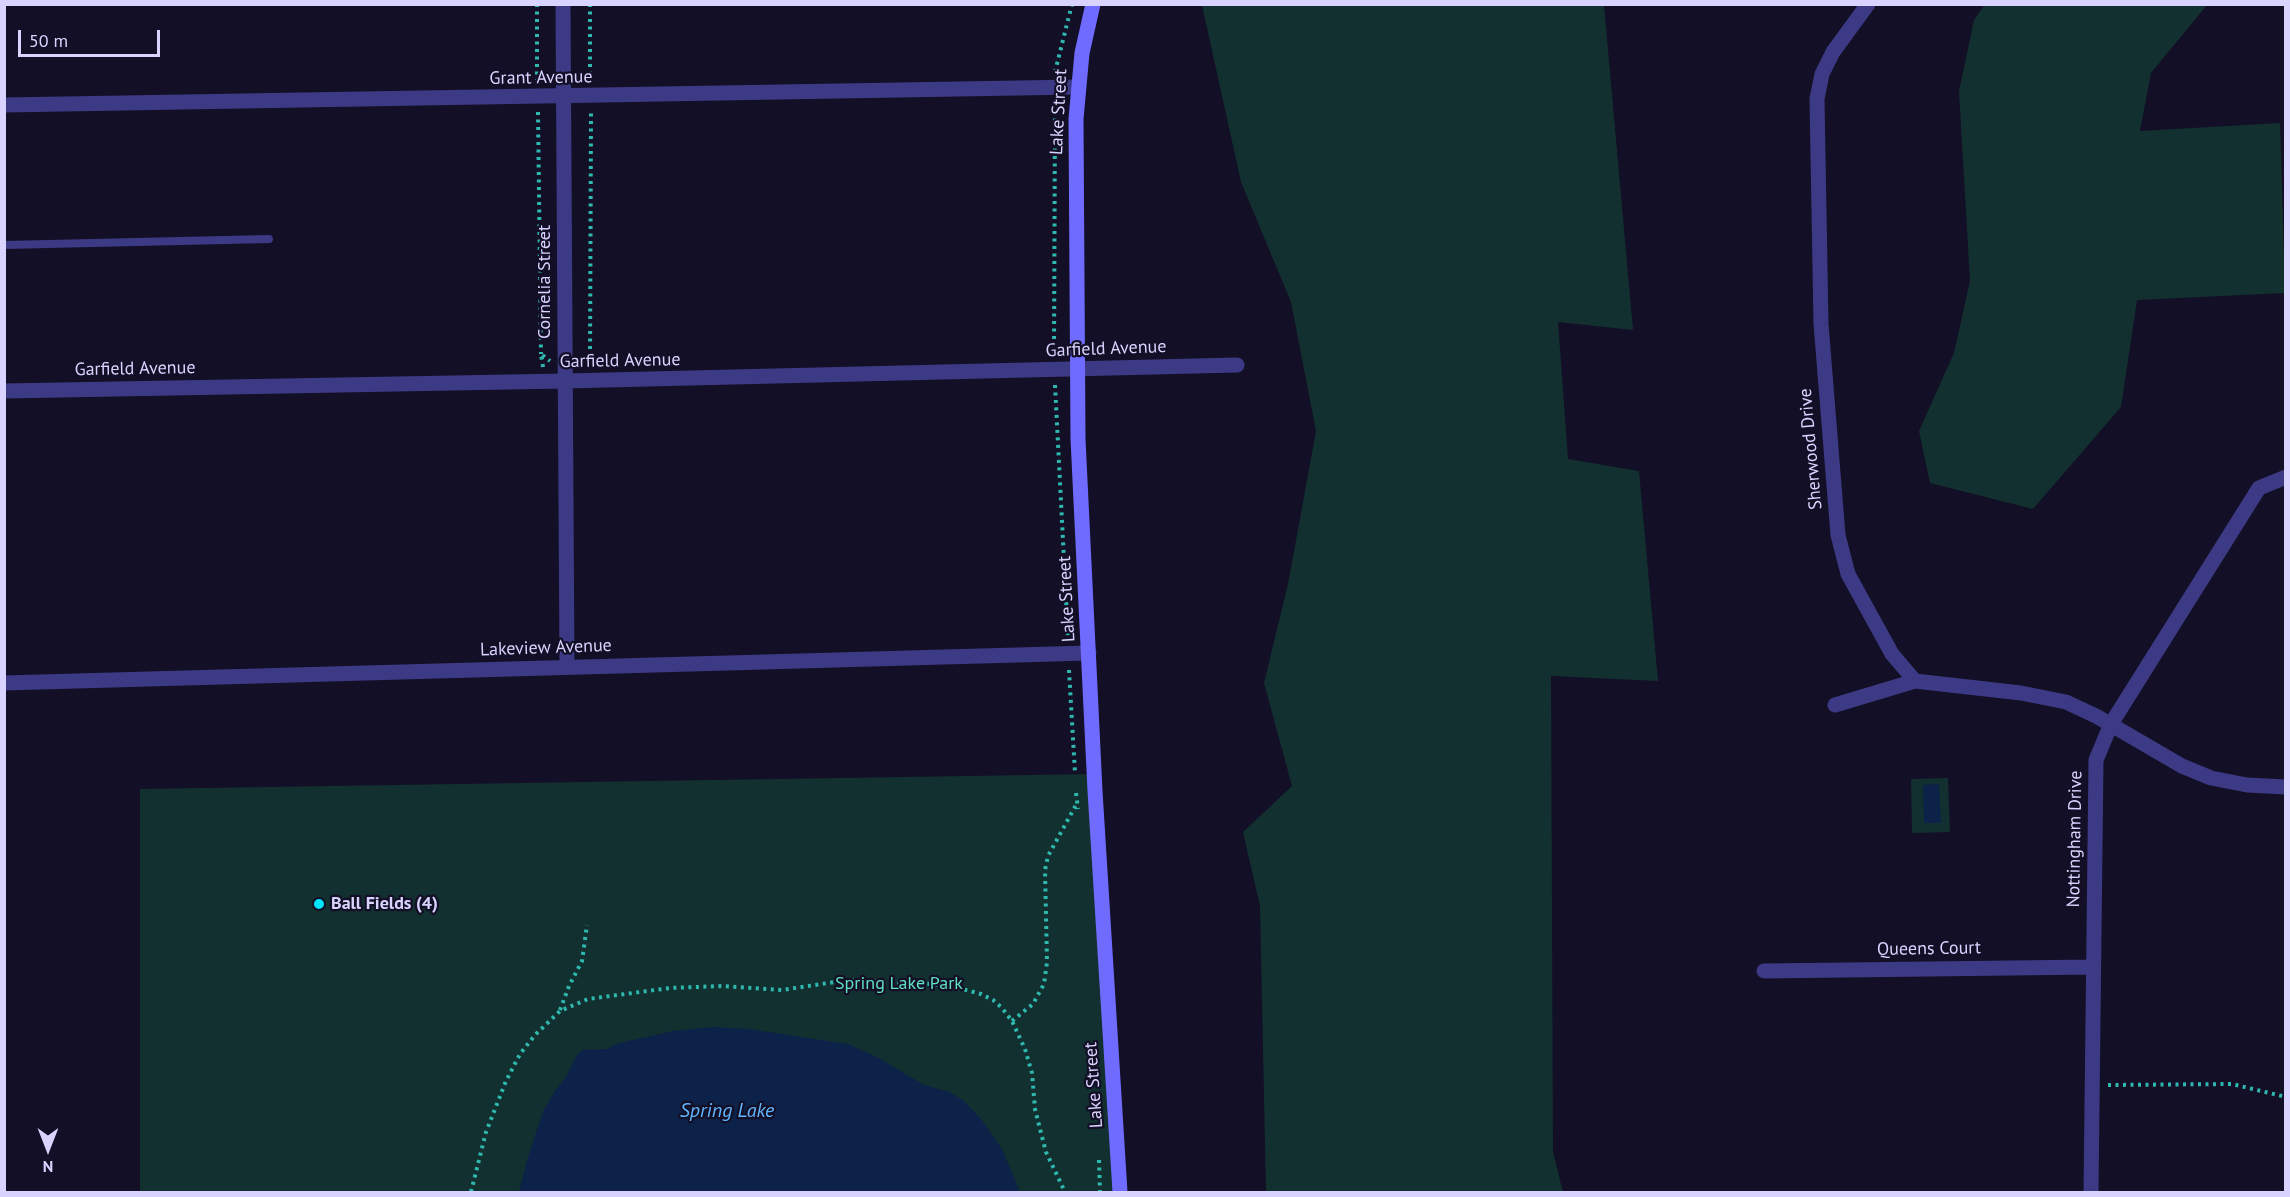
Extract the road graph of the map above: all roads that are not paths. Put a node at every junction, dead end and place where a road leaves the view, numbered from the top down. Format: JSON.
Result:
{"nodes":[{"id":1,"x":563,"y":4,"type":"edge"},
{"id":2,"x":1093,"y":4,"type":"edge"},
{"id":3,"x":1868,"y":4,"type":"edge"},
{"id":4,"x":1078,"y":87,"type":"junction"},
{"id":5,"x":564,"y":97,"type":"junction"},
{"id":6,"x":4,"y":105,"type":"edge"},
{"id":7,"x":269,"y":239,"type":"dead end"},
{"id":8,"x":4,"y":245,"type":"edge"},
{"id":9,"x":1237,"y":365,"type":"dead end"},
{"id":10,"x":1077,"y":370,"type":"junction"},
{"id":11,"x":565,"y":381,"type":"junction"},
{"id":12,"x":4,"y":391,"type":"edge"},
{"id":13,"x":2286,"y":477,"type":"edge"},
{"id":14,"x":1089,"y":653,"type":"junction"},
{"id":15,"x":567,"y":667,"type":"junction"},
{"id":16,"x":1915,"y":681,"type":"junction"},
{"id":17,"x":4,"y":683,"type":"edge"},
{"id":18,"x":1835,"y":705,"type":"dead end"},
{"id":19,"x":2111,"y":724,"type":"junction"},
{"id":20,"x":2286,"y":787,"type":"edge"},
{"id":21,"x":2093,"y":967,"type":"junction"},
{"id":22,"x":1764,"y":971,"type":"dead end"},
{"id":23,"x":1120,"y":1192,"type":"edge"},
{"id":24,"x":2091,"y":1192,"type":"edge"}],
"edges":[{"from":1,"to":5,"type":"street","name":"Cornelia Street"},
{"from":2,"to":4,"type":"street","name":"Lake Street"},
{"from":3,"to":16,"type":"street","name":"Sherwood Drive"},
{"from":4,"to":5,"type":"street","name":"Grant Avenue"},
{"from":4,"to":10,"type":"street","name":"Lake Street"},
{"from":5,"to":6,"type":"street","name":"Grant Avenue"},
{"from":5,"to":11,"type":"street","name":"Cornelia Street"},
{"from":7,"to":8,"type":"lane"},
{"from":9,"to":10,"type":"street","name":"Garfield Avenue"},
{"from":10,"to":11,"type":"street","name":"Garfield Avenue"},
{"from":10,"to":14,"type":"street","name":"Lake Street"},
{"from":11,"to":12,"type":"street","name":"Garfield Avenue"},
{"from":11,"to":15,"type":"street","name":"Cornelia Street"},
{"from":13,"to":19,"type":"street","name":"Nottingham Drive"},
{"from":14,"to":15,"type":"street","name":"Lakeview Avenue"},
{"from":14,"to":23,"type":"street","name":"Lake Street"},
{"from":15,"to":17,"type":"street","name":"Lakeview Avenue"},
{"from":16,"to":18,"type":"street"},
{"from":16,"to":19,"type":"street"},
{"from":19,"to":20,"type":"street"},
{"from":19,"to":21,"type":"street","name":"Nottingham Drive"},
{"from":21,"to":22,"type":"street","name":"Queens Court"},
{"from":21,"to":24,"type":"street","name":"Nottingham Drive"}]}
